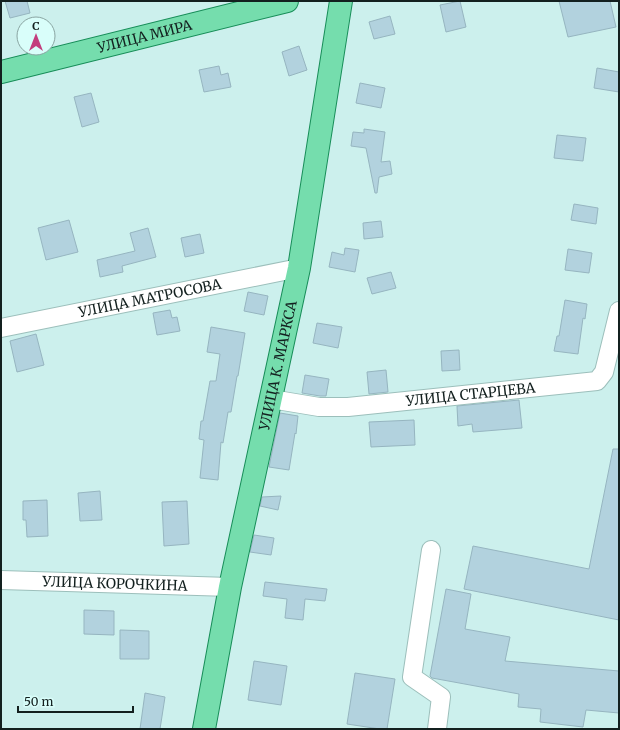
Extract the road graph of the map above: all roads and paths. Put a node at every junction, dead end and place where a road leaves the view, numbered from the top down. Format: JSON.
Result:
{"nodes":[{"id":1,"x":287,"y":1,"type":"edge"},
{"id":2,"x":341,"y":1,"type":"edge"},
{"id":3,"x":1,"y":72,"type":"edge"},
{"id":4,"x":299,"y":268,"type":"junction"},
{"id":5,"x":619,"y":310,"type":"edge"},
{"id":6,"x":1,"y":328,"type":"edge"},
{"id":7,"x":271,"y":399,"type":"junction"},
{"id":8,"x":431,"y":550,"type":"dead end"},
{"id":9,"x":1,"y":580,"type":"edge"},
{"id":10,"x":230,"y":587,"type":"junction"},
{"id":11,"x":204,"y":729,"type":"edge"},
{"id":12,"x":437,"y":729,"type":"edge"}],
"edges":[{"from":1,"to":3,"type":"main road","name":"УЛИЦА МИРА"},
{"from":2,"to":4,"type":"main road","name":"УЛИЦА К. МАРКСА"},
{"from":4,"to":6,"type":"street","name":"УЛИЦА МАТРОСОВА"},
{"from":4,"to":7,"type":"main road","name":"УЛИЦА К. МАРКСА"},
{"from":5,"to":7,"type":"street","name":"УЛИЦА СТАРЦЕВА"},
{"from":7,"to":10,"type":"main road","name":"УЛИЦА К. МАРКСА"},
{"from":8,"to":12,"type":"street"},
{"from":9,"to":10,"type":"street","name":"УЛИЦА КОРОЧКИНА"},
{"from":10,"to":11,"type":"main road","name":"УЛИЦА К. МАРКСА"}]}
